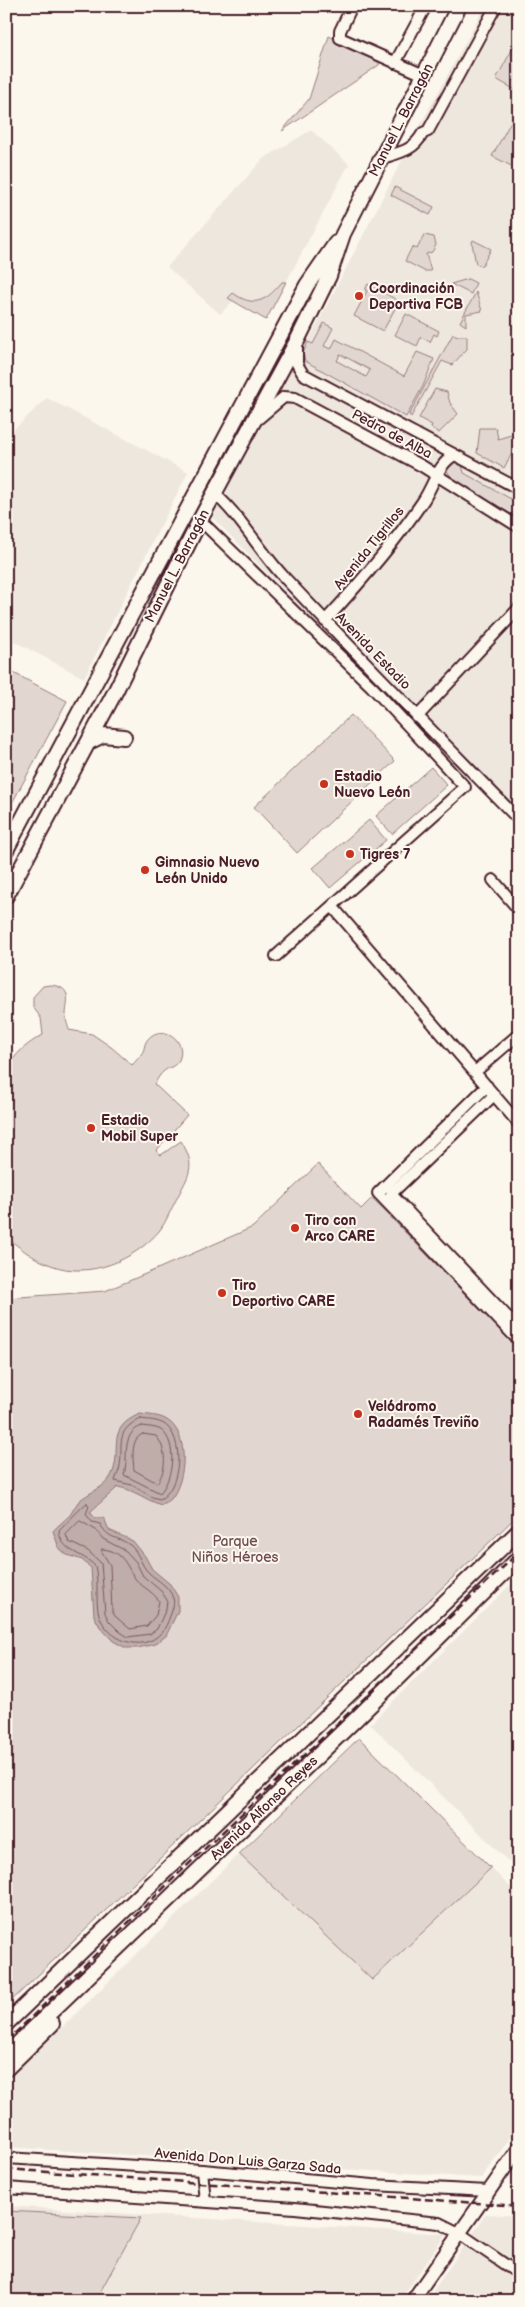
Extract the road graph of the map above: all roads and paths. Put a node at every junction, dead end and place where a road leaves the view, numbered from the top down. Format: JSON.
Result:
{"nodes":[{"id":1,"x":352,"y":6,"type":"edge"},
{"id":2,"x":426,"y":6,"type":"edge"},
{"id":3,"x":458,"y":6,"type":"edge"},
{"id":4,"x":496,"y":6,"type":"edge"},
{"id":5,"x":395,"y":63,"type":"junction"},
{"id":6,"x":424,"y":75,"type":"junction"},
{"id":7,"x":382,"y":158,"type":"junction"},
{"id":8,"x":343,"y":234,"type":"junction"},
{"id":9,"x":298,"y":339,"type":"junction"},
{"id":10,"x":252,"y":425,"type":"junction"},
{"id":11,"x":454,"y":455,"type":"junction"},
{"id":12,"x":438,"y":476,"type":"junction"},
{"id":13,"x":519,"y":489,"type":"edge"},
{"id":14,"x":216,"y":494,"type":"junction"},
{"id":15,"x":200,"y":520,"type":"junction"},
{"id":16,"x":519,"y":527,"type":"edge"},
{"id":17,"x":519,"y":608,"type":"edge"},
{"id":18,"x":326,"y":621,"type":"junction"},
{"id":19,"x":136,"y":645,"type":"junction"},
{"id":20,"x":417,"y":716,"type":"junction"},
{"id":21,"x":124,"y":737,"type":"dead end"},
{"id":22,"x":89,"y":742,"type":"junction"},
{"id":23,"x":65,"y":784,"type":"junction"},
{"id":24,"x":519,"y":820,"type":"edge"},
{"id":25,"x":6,"y":850,"type":"edge"},
{"id":26,"x":493,"y":880,"type":"dead end"},
{"id":27,"x":6,"y":896,"type":"edge"},
{"id":28,"x":332,"y":906,"type":"junction"},
{"id":29,"x":519,"y":910,"type":"edge"},
{"id":30,"x":276,"y":956,"type":"dead end"},
{"id":31,"x":519,"y":1034,"type":"edge"},
{"id":32,"x":475,"y":1072,"type":"junction"},
{"id":33,"x":490,"y":1091,"type":"junction"},
{"id":34,"x":519,"y":1124,"type":"edge"},
{"id":35,"x":517,"y":1334,"type":"edge"},
{"id":36,"x":519,"y":1531,"type":"edge"},
{"id":37,"x":519,"y":1558,"type":"edge"},
{"id":38,"x":445,"y":1630,"type":"junction"},
{"id":39,"x":408,"y":1639,"type":"junction"},
{"id":40,"x":168,"y":1870,"type":"junction"},
{"id":41,"x":154,"y":1915,"type":"junction"},
{"id":42,"x":6,"y":2013,"type":"edge"},
{"id":43,"x":6,"y":2024,"type":"edge"},
{"id":44,"x":6,"y":2055,"type":"edge"},
{"id":45,"x":6,"y":2069,"type":"edge"},
{"id":46,"x":519,"y":2148,"type":"edge"},
{"id":47,"x":6,"y":2158,"type":"edge"},
{"id":48,"x":202,"y":2170,"type":"junction"},
{"id":49,"x":6,"y":2188,"type":"edge"},
{"id":50,"x":18,"y":2190,"type":"junction"},
{"id":51,"x":488,"y":2191,"type":"junction"},
{"id":52,"x":6,"y":2196,"type":"edge"},
{"id":53,"x":205,"y":2201,"type":"junction"},
{"id":54,"x":459,"y":2233,"type":"junction"},
{"id":55,"x":519,"y":2274,"type":"edge"},
{"id":56,"x":412,"y":2301,"type":"edge"}],
"edges":[{"from":1,"to":5,"type":"street"},
{"from":2,"to":5,"type":"street"},
{"from":3,"to":6,"type":"highway","name":"Manuel L. Barragán"},
{"from":4,"to":7,"type":"street"},
{"from":5,"to":6,"type":"street"},
{"from":6,"to":7,"type":"highway","name":"Manuel L. Barragán"},
{"from":7,"to":8,"type":"highway","name":"Manuel L. Barragán"},
{"from":8,"to":9,"type":"highway","name":"Manuel L. Barragán"},
{"from":8,"to":25,"type":"highway","name":"Manuel L. Barragán"},
{"from":9,"to":10,"type":"highway","name":"Manuel L. Barragán"},
{"from":9,"to":11,"type":"street","name":"Pedro de Alba"},
{"from":10,"to":12,"type":"street","name":"Pedro de Alba"},
{"from":10,"to":14,"type":"highway","name":"Manuel L. Barragán"},
{"from":11,"to":12,"type":"street","name":"Avenida Tigrillos"},
{"from":11,"to":13,"type":"street","name":"Pedro de Alba"},
{"from":12,"to":16,"type":"street","name":"Pedro de Alba"},
{"from":12,"to":18,"type":"street","name":"Avenida Tigrillos"},
{"from":14,"to":15,"type":"highway","name":"Manuel L. Barragán"},
{"from":14,"to":18,"type":"street","name":"Avenida Estadio"},
{"from":15,"to":19,"type":"highway","name":"Manuel L. Barragán"},
{"from":15,"to":28,"type":"street"},
{"from":17,"to":20,"type":"street"},
{"from":18,"to":20,"type":"street","name":"Avenida Estadio"},
{"from":19,"to":22,"type":"highway","name":"Manuel L. Barragán"},
{"from":19,"to":23,"type":"highway"},
{"from":20,"to":24,"type":"street","name":"Avenida Estadio"},
{"from":21,"to":22,"type":"highway"},
{"from":22,"to":23,"type":"highway","name":"Manuel L. Barragán"},
{"from":23,"to":27,"type":"highway","name":"Manuel L. Barragán"},
{"from":26,"to":29,"type":"street"},
{"from":28,"to":30,"type":"street"},
{"from":28,"to":32,"type":"street"},
{"from":31,"to":32,"type":"street"},
{"from":32,"to":33,"type":"street"},
{"from":33,"to":34,"type":"street"},
{"from":33,"to":35,"type":"street"},
{"from":36,"to":39,"type":"highway","name":"Avenida Alfonso Reyes"},
{"from":37,"to":38,"type":"highway","name":"Avenida Alfonso Reyes"},
{"from":38,"to":39,"type":"highway"},
{"from":38,"to":41,"type":"highway","name":"Avenida Alfonso Reyes"},
{"from":39,"to":40,"type":"highway","name":"Avenida Alfonso Reyes"},
{"from":40,"to":42,"type":"highway"},
{"from":40,"to":43,"type":"highway","name":"Avenida Alfonso Reyes"},
{"from":41,"to":44,"type":"highway","name":"Avenida Alfonso Reyes"},
{"from":41,"to":45,"type":"highway"},
{"from":46,"to":51,"type":"main road"},
{"from":47,"to":48,"type":"street","name":"Avenida Don Luis Garza Sada"},
{"from":48,"to":51,"type":"street","name":"Avenida Don Luis Garza Sada"},
{"from":48,"to":53,"type":"street"},
{"from":49,"to":50,"type":"street"},
{"from":50,"to":52,"type":"street"},
{"from":50,"to":53,"type":"street"},
{"from":51,"to":54,"type":"main road"},
{"from":53,"to":54,"type":"street"},
{"from":54,"to":55,"type":"street"},
{"from":54,"to":56,"type":"main road"}]}
